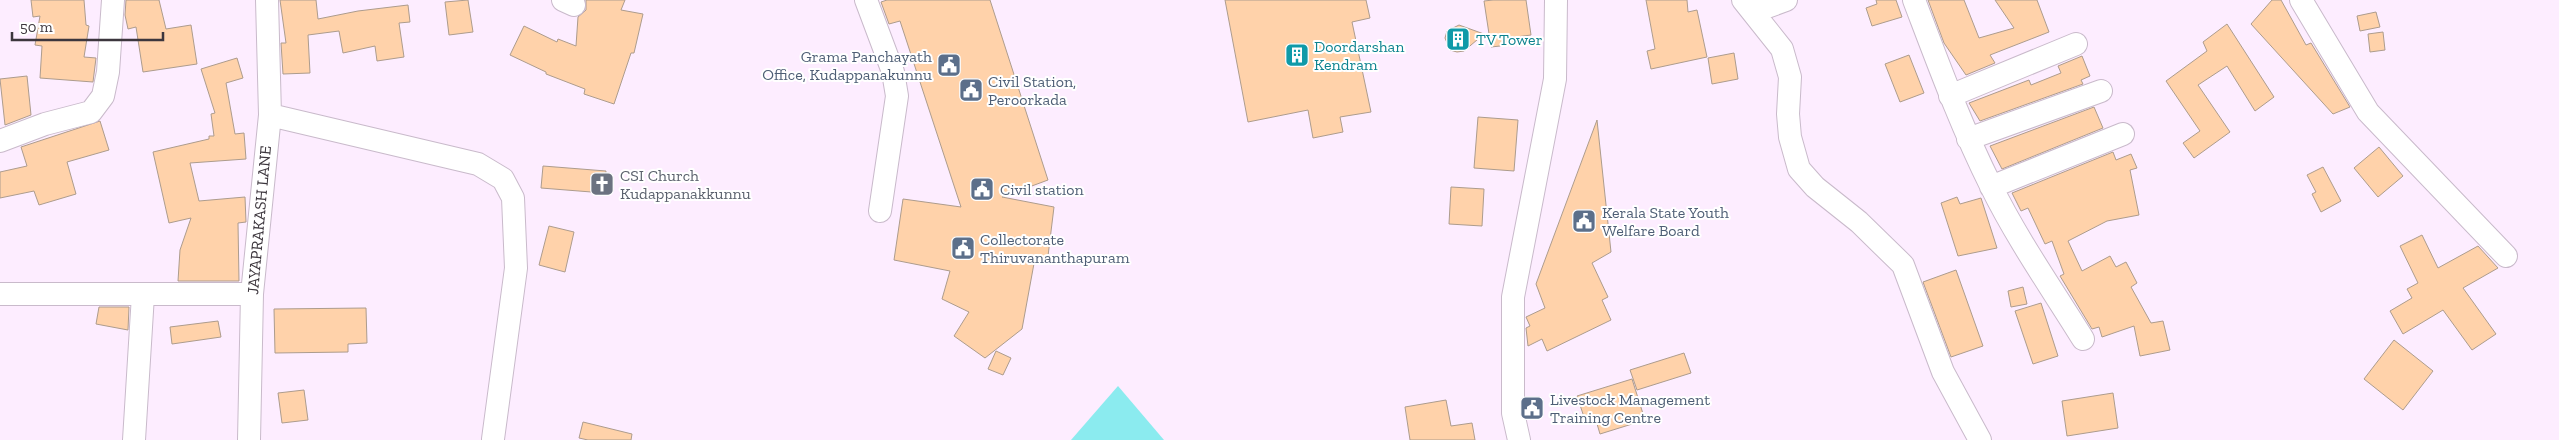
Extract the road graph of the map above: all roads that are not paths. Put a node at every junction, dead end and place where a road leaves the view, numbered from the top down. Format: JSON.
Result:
{"nodes":[{"id":1,"x":113,"y":0,"type":"edge"},
{"id":2,"x":267,"y":0,"type":"edge"},
{"id":3,"x":866,"y":0,"type":"edge"},
{"id":4,"x":1556,"y":0,"type":"edge"},
{"id":5,"x":1786,"y":0,"type":"edge"},
{"id":6,"x":1914,"y":0,"type":"edge"},
{"id":7,"x":2301,"y":0,"type":"edge"},
{"id":8,"x":1748,"y":6,"type":"edge"},
{"id":9,"x":2076,"y":44,"type":"dead end"},
{"id":10,"x":2101,"y":91,"type":"dead end"},
{"id":11,"x":1950,"y":96,"type":"junction"},
{"id":12,"x":270,"y":115,"type":"junction"},
{"id":13,"x":2123,"y":134,"type":"dead end"},
{"id":14,"x":1968,"y":139,"type":"junction"},
{"id":15,"x":0,"y":141,"type":"edge"},
{"id":16,"x":1991,"y":187,"type":"junction"},
{"id":17,"x":880,"y":211,"type":"dead end"},
{"id":18,"x":2506,"y":256,"type":"dead end"},
{"id":19,"x":0,"y":294,"type":"edge"},
{"id":20,"x":143,"y":294,"type":"junction"},
{"id":21,"x":252,"y":294,"type":"junction"},
{"id":22,"x":2083,"y":339,"type":"dead end"},
{"id":23,"x":493,"y":439,"type":"dead end"},
{"id":24,"x":134,"y":440,"type":"edge"},
{"id":25,"x":250,"y":440,"type":"edge"},
{"id":26,"x":1519,"y":440,"type":"edge"},
{"id":27,"x":1980,"y":440,"type":"edge"}],
"edges":[{"from":1,"to":15,"type":"street"},
{"from":2,"to":12,"type":"street","name":"JAYAPRAKASH LANE"},
{"from":3,"to":17,"type":"street"},
{"from":4,"to":26,"type":"street"},
{"from":5,"to":8,"type":"street"},
{"from":6,"to":11,"type":"street"},
{"from":7,"to":18,"type":"street"},
{"from":8,"to":27,"type":"street"},
{"from":9,"to":11,"type":"street"},
{"from":10,"to":14,"type":"street"},
{"from":11,"to":14,"type":"street"},
{"from":12,"to":21,"type":"street","name":"JAYAPRAKASH LANE"},
{"from":12,"to":23,"type":"street"},
{"from":13,"to":16,"type":"street"},
{"from":14,"to":16,"type":"street"},
{"from":16,"to":22,"type":"street"},
{"from":19,"to":20,"type":"street"},
{"from":20,"to":21,"type":"street"},
{"from":20,"to":24,"type":"street"},
{"from":21,"to":25,"type":"street","name":"JAYAPRAKASH LANE"}]}
